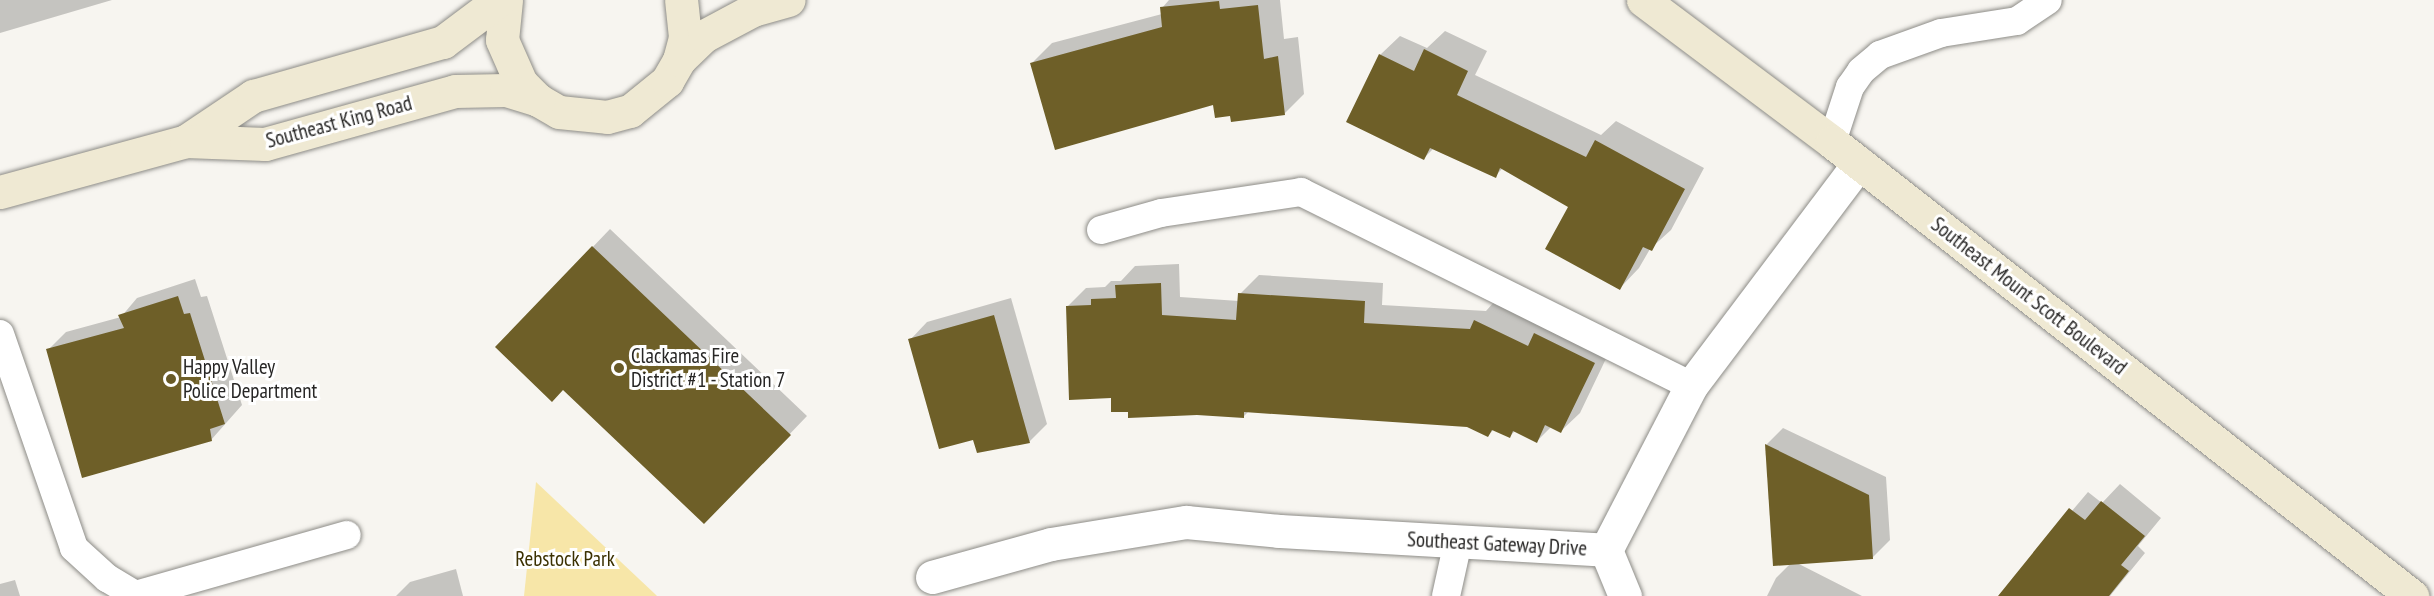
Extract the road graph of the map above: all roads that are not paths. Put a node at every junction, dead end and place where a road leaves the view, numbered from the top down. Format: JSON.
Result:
{"nodes":[{"id":1,"x":499,"y":0,"type":"edge"},
{"id":2,"x":506,"y":0,"type":"edge"},
{"id":3,"x":681,"y":0,"type":"edge"},
{"id":4,"x":789,"y":0,"type":"edge"},
{"id":5,"x":1643,"y":0,"type":"edge"},
{"id":6,"x":2048,"y":0,"type":"edge"},
{"id":7,"x":679,"y":60,"type":"junction"},
{"id":8,"x":538,"y":100,"type":"junction"},
{"id":9,"x":186,"y":141,"type":"junction"},
{"id":10,"x":1832,"y":142,"type":"junction"},
{"id":11,"x":1859,"y":163,"type":"junction"},
{"id":12,"x":0,"y":192,"type":"edge"},
{"id":13,"x":1101,"y":230,"type":"dead end"},
{"id":14,"x":0,"y":334,"type":"edge"},
{"id":15,"x":1691,"y":386,"type":"junction"},
{"id":16,"x":347,"y":535,"type":"dead end"},
{"id":17,"x":1458,"y":542,"type":"junction"},
{"id":18,"x":1606,"y":550,"type":"junction"},
{"id":19,"x":932,"y":577,"type":"dead end"},
{"id":20,"x":136,"y":595,"type":"edge"},
{"id":21,"x":1446,"y":596,"type":"edge"},
{"id":22,"x":1625,"y":596,"type":"edge"},
{"id":23,"x":2412,"y":596,"type":"edge"}],
"edges":[{"from":1,"to":9,"type":"main road"},
{"from":2,"to":8,"type":"main road"},
{"from":3,"to":7,"type":"main road"},
{"from":4,"to":7,"type":"main road"},
{"from":5,"to":10,"type":"main road","name":"Southeast Mount Scott Boulevard"},
{"from":6,"to":10,"type":"lane"},
{"from":7,"to":8,"type":"main road"},
{"from":8,"to":9,"type":"main road","name":"Southeast King Road"},
{"from":9,"to":12,"type":"main road","name":"Southeast King Road"},
{"from":10,"to":11,"type":"main road","name":"Southeast Mount Scott Boulevard"},
{"from":11,"to":15,"type":"street","name":"Southeast Gateway Drive"},
{"from":11,"to":23,"type":"main road","name":"Southeast Mount Scott Boulevard"},
{"from":13,"to":15,"type":"lane"},
{"from":14,"to":20,"type":"lane"},
{"from":15,"to":18,"type":"street","name":"Southeast Gateway Drive"},
{"from":16,"to":20,"type":"lane"},
{"from":17,"to":18,"type":"street","name":"Southeast Gateway Drive"},
{"from":17,"to":19,"type":"street","name":"Southeast Gateway Drive"},
{"from":17,"to":21,"type":"lane"},
{"from":18,"to":22,"type":"street"}]}
